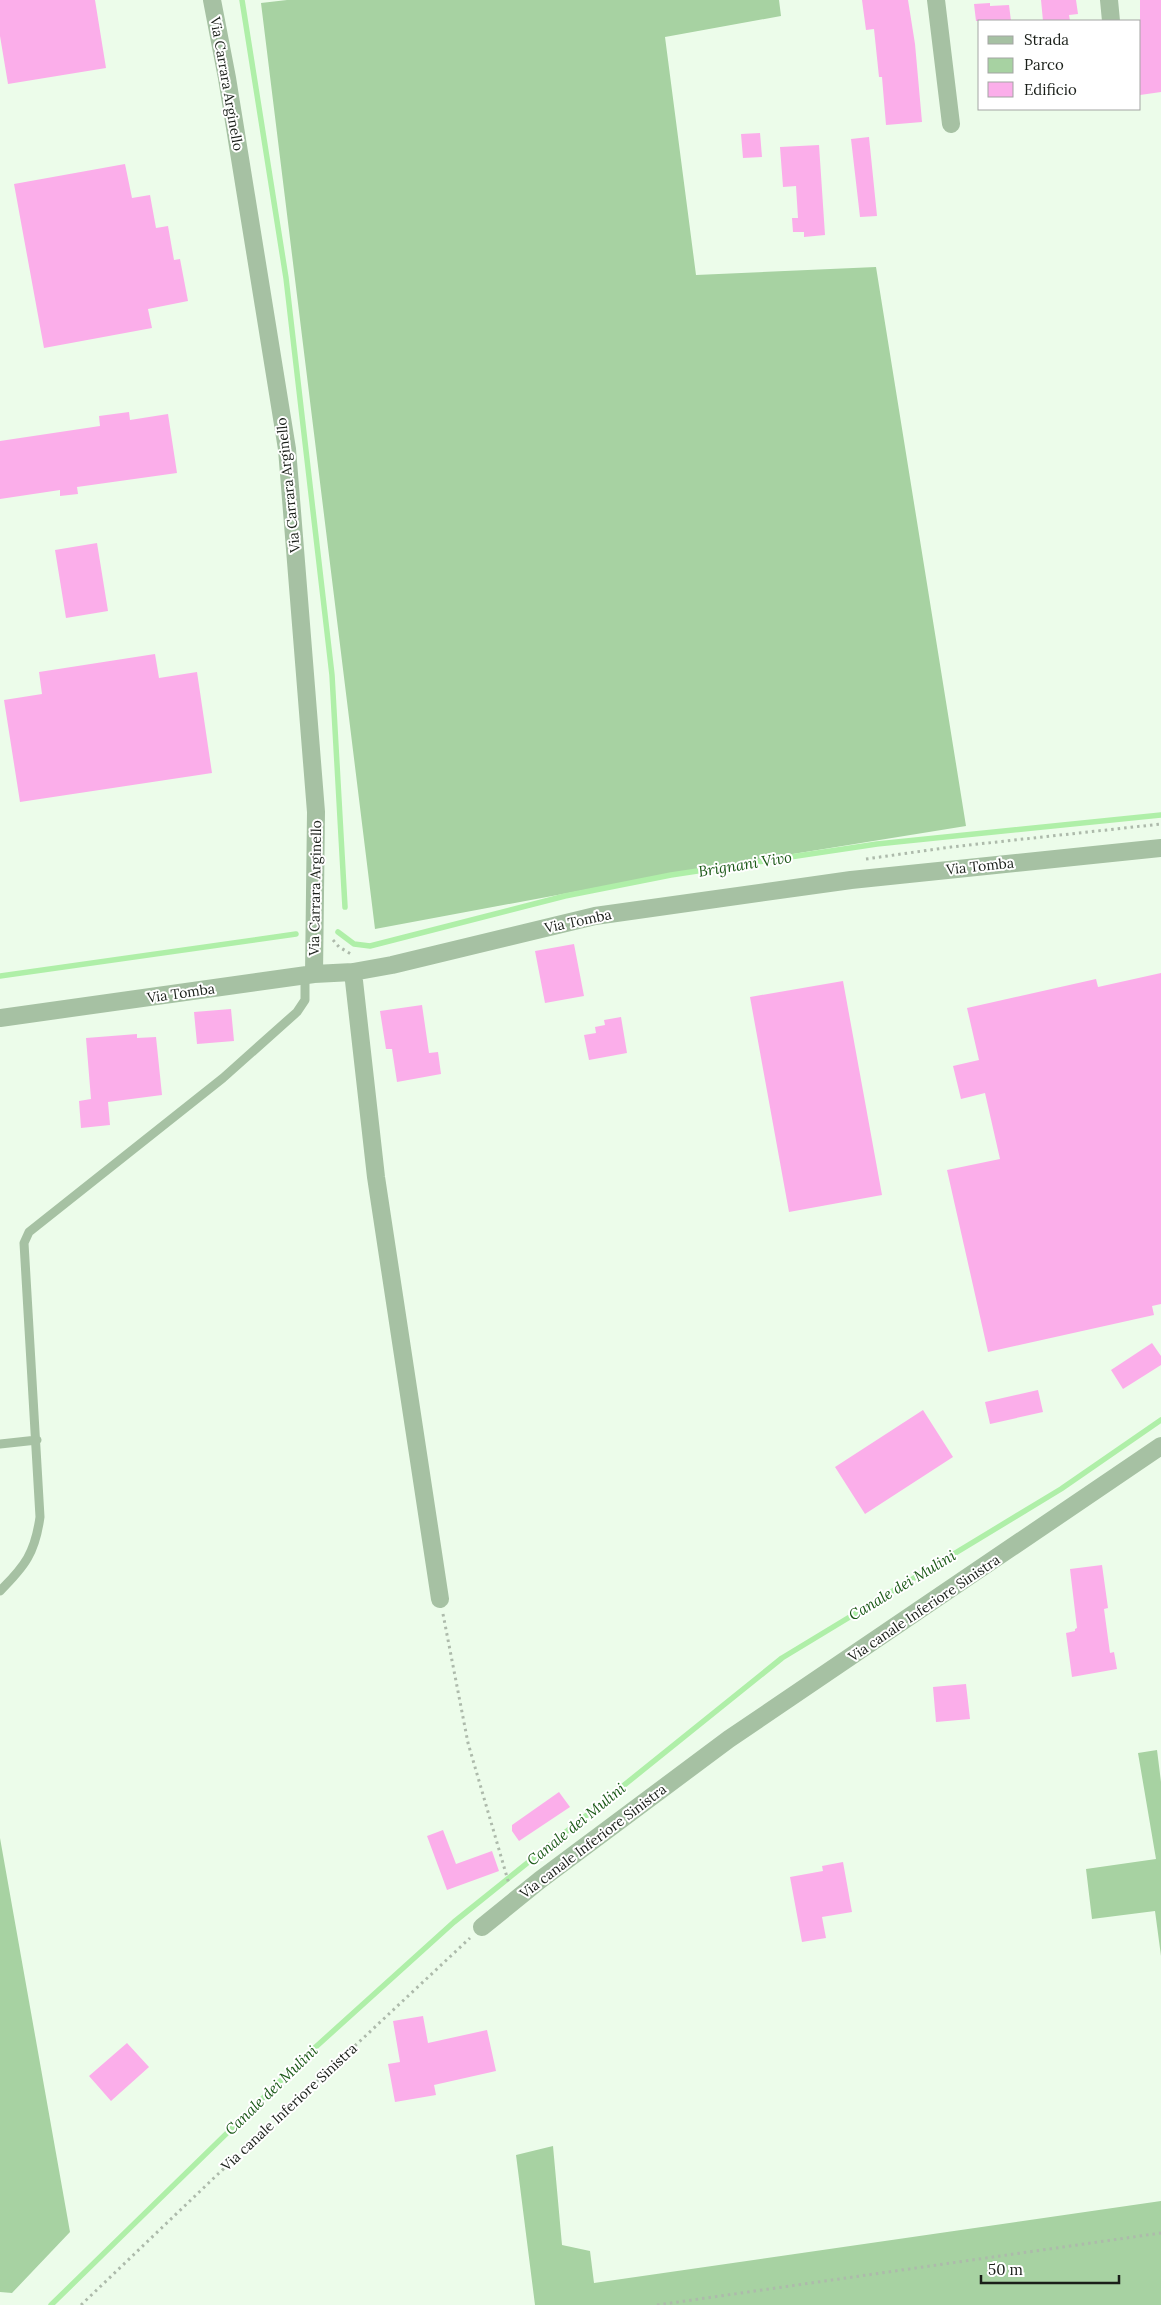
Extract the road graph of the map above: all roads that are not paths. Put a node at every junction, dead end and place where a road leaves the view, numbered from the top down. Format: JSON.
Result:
{"nodes":[{"id":1,"x":212,"y":0,"type":"edge"},
{"id":2,"x":936,"y":0,"type":"edge"},
{"id":3,"x":1109,"y":0,"type":"edge"},
{"id":4,"x":1111,"y":20,"type":"edge"},
{"id":5,"x":950,"y":124,"type":"dead end"},
{"id":6,"x":1161,"y":848,"type":"edge"},
{"id":7,"x":352,"y":972,"type":"junction"},
{"id":8,"x":310,"y":975,"type":"junction"},
{"id":9,"x":0,"y":1018,"type":"edge"},
{"id":10,"x":37,"y":1440,"type":"junction"},
{"id":11,"x":0,"y":1444,"type":"edge"},
{"id":12,"x":1161,"y":1446,"type":"edge"},
{"id":13,"x":0,"y":1591,"type":"edge"},
{"id":14,"x":440,"y":1598,"type":"road end"},
{"id":15,"x":482,"y":1927,"type":"road end"}],
"edges":[{"from":1,"to":8,"type":"street","name":"Via Carrara Arginello"},
{"from":2,"to":5,"type":"street"},
{"from":3,"to":4,"type":"street"},
{"from":6,"to":7,"type":"street","name":"Via Tomba"},
{"from":7,"to":8,"type":"street","name":"Via Tomba"},
{"from":7,"to":14,"type":"street"},
{"from":8,"to":9,"type":"street","name":"Via Tomba"},
{"from":8,"to":10,"type":"lane"},
{"from":10,"to":11,"type":"lane"},
{"from":10,"to":13,"type":"lane"},
{"from":12,"to":15,"type":"street","name":"Via canale Inferiore Sinistra"}]}
